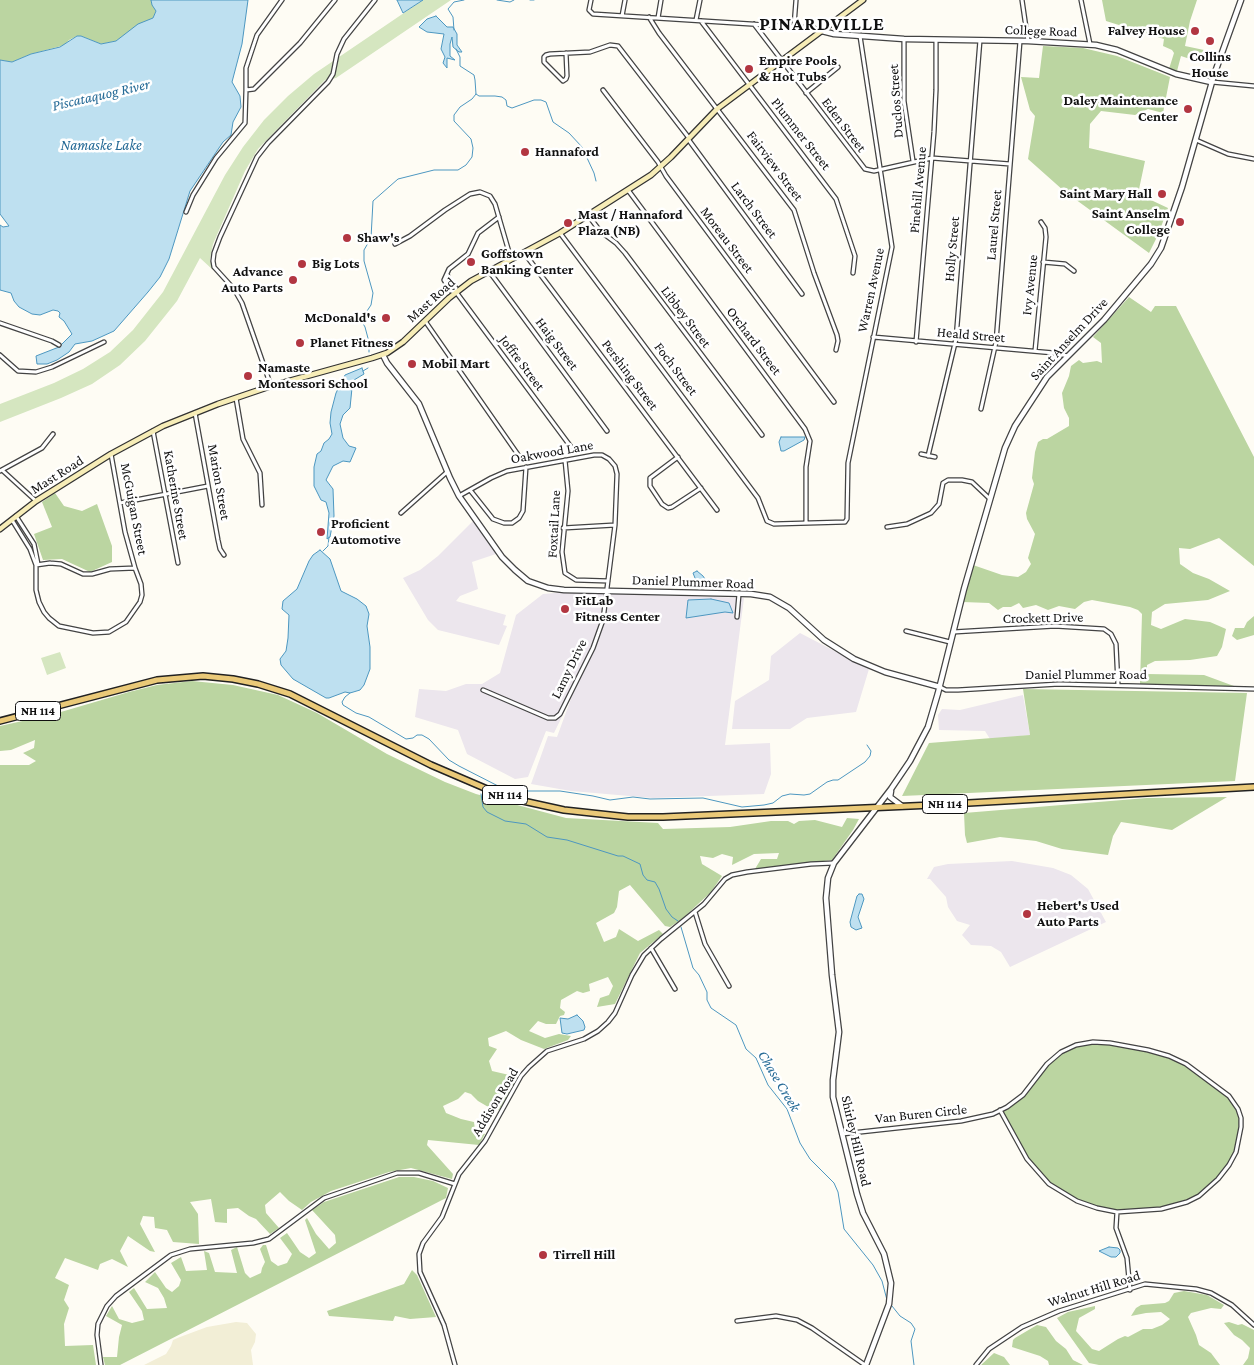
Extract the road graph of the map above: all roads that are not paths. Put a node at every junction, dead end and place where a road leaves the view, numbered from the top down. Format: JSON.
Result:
{"nodes":[{"id":1,"x":282,"y":0,"type":"edge"},
{"id":2,"x":335,"y":0,"type":"edge"},
{"id":3,"x":375,"y":0,"type":"edge"},
{"id":4,"x":591,"y":0,"type":"edge"},
{"id":5,"x":625,"y":0,"type":"edge"},
{"id":6,"x":662,"y":0,"type":"edge"},
{"id":7,"x":700,"y":0,"type":"edge"},
{"id":8,"x":796,"y":0,"type":"edge"},
{"id":9,"x":863,"y":0,"type":"edge"},
{"id":10,"x":1022,"y":0,"type":"edge"},
{"id":11,"x":1081,"y":0,"type":"edge"},
{"id":12,"x":1241,"y":0,"type":"edge"},
{"id":13,"x":622,"y":16,"type":"junction"},
{"id":14,"x":649,"y":17,"type":"junction"},
{"id":15,"x":658,"y":18,"type":"junction"},
{"id":16,"x":696,"y":20,"type":"junction"},
{"id":17,"x":701,"y":20,"type":"junction"},
{"id":18,"x":754,"y":24,"type":"junction"},
{"id":19,"x":794,"y":26,"type":"junction"},
{"id":20,"x":822,"y":31,"type":"junction"},
{"id":21,"x":860,"y":36,"type":"junction"},
{"id":22,"x":904,"y":39,"type":"junction"},
{"id":23,"x":936,"y":40,"type":"junction"},
{"id":24,"x":980,"y":40,"type":"junction"},
{"id":25,"x":1020,"y":40,"type":"junction"},
{"id":26,"x":1028,"y":41,"type":"junction"},
{"id":27,"x":1090,"y":44,"type":"junction"},
{"id":28,"x":566,"y":53,"type":"junction"},
{"id":29,"x":781,"y":61,"type":"junction"},
{"id":30,"x":838,"y":66,"type":"dead end"},
{"id":31,"x":1211,"y":82,"type":"junction"},
{"id":32,"x":748,"y":85,"type":"junction"},
{"id":33,"x":1254,"y":86,"type":"edge"},
{"id":34,"x":246,"y":90,"type":"junction"},
{"id":35,"x":603,"y":90,"type":"dead end"},
{"id":36,"x":806,"y":93,"type":"junction"},
{"id":37,"x":717,"y":109,"type":"junction"},
{"id":38,"x":689,"y":139,"type":"junction"},
{"id":39,"x":1195,"y":140,"type":"junction"},
{"id":40,"x":932,"y":158,"type":"junction"},
{"id":41,"x":1254,"y":159,"type":"edge"},
{"id":42,"x":970,"y":161,"type":"junction"},
{"id":43,"x":913,"y":162,"type":"junction"},
{"id":44,"x":1010,"y":164,"type":"junction"},
{"id":45,"x":661,"y":167,"type":"junction"},
{"id":46,"x":881,"y":169,"type":"junction"},
{"id":47,"x":628,"y":190,"type":"junction"},
{"id":48,"x":186,"y":212,"type":"dead end"},
{"id":49,"x":588,"y":215,"type":"junction"},
{"id":50,"x":499,"y":217,"type":"junction"},
{"id":51,"x":1041,"y":222,"type":"dead end"},
{"id":52,"x":560,"y":233,"type":"junction"},
{"id":53,"x":395,"y":244,"type":"dead end"},
{"id":54,"x":524,"y":254,"type":"junction"},
{"id":55,"x":517,"y":258,"type":"junction"},
{"id":56,"x":1043,"y":262,"type":"junction"},
{"id":57,"x":489,"y":271,"type":"junction"},
{"id":58,"x":1074,"y":271,"type":"dead end"},
{"id":59,"x":853,"y":273,"type":"dead end"},
{"id":60,"x":447,"y":274,"type":"junction"},
{"id":61,"x":456,"y":292,"type":"junction"},
{"id":62,"x":802,"y":294,"type":"dead end"},
{"id":63,"x":425,"y":321,"type":"junction"},
{"id":64,"x":0,"y":323,"type":"edge"},
{"id":65,"x":873,"y":337,"type":"junction"},
{"id":66,"x":104,"y":342,"type":"dead end"},
{"id":67,"x":916,"y":342,"type":"junction"},
{"id":68,"x":956,"y":345,"type":"junction"},
{"id":69,"x":60,"y":346,"type":"dead end"},
{"id":70,"x":996,"y":348,"type":"junction"},
{"id":71,"x":836,"y":350,"type":"dead end"},
{"id":72,"x":1035,"y":351,"type":"junction"},
{"id":73,"x":0,"y":355,"type":"edge"},
{"id":74,"x":383,"y":355,"type":"junction"},
{"id":75,"x":1068,"y":356,"type":"junction"},
{"id":76,"x":271,"y":386,"type":"junction"},
{"id":77,"x":236,"y":398,"type":"junction"},
{"id":78,"x":834,"y":402,"type":"dead end"},
{"id":79,"x":981,"y":409,"type":"dead end"},
{"id":80,"x":195,"y":413,"type":"junction"},
{"id":81,"x":153,"y":431,"type":"junction"},
{"id":82,"x":607,"y":431,"type":"dead end"},
{"id":83,"x":54,"y":434,"type":"dead end"},
{"id":84,"x":762,"y":435,"type":"dead end"},
{"id":85,"x":571,"y":447,"type":"dead end"},
{"id":86,"x":112,"y":454,"type":"junction"},
{"id":87,"x":920,"y":454,"type":"dead end"},
{"id":88,"x":519,"y":456,"type":"dead end"},
{"id":89,"x":928,"y":456,"type":"junction"},
{"id":90,"x":678,"y":457,"type":"junction"},
{"id":91,"x":935,"y":457,"type":"dead end"},
{"id":92,"x":565,"y":460,"type":"junction"},
{"id":93,"x":526,"y":467,"type":"junction"},
{"id":94,"x":1,"y":470,"type":"edge"},
{"id":95,"x":447,"y":472,"type":"junction"},
{"id":96,"x":208,"y":486,"type":"junction"},
{"id":97,"x":701,"y":488,"type":"junction"},
{"id":98,"x":470,"y":490,"type":"junction"},
{"id":99,"x":164,"y":494,"type":"junction"},
{"id":100,"x":459,"y":496,"type":"junction"},
{"id":101,"x":990,"y":499,"type":"junction"},
{"id":102,"x":36,"y":501,"type":"junction"},
{"id":103,"x":120,"y":503,"type":"junction"},
{"id":104,"x":262,"y":505,"type":"dead end"},
{"id":105,"x":717,"y":510,"type":"dead end"},
{"id":106,"x":401,"y":513,"type":"dead end"},
{"id":107,"x":14,"y":518,"type":"junction"},
{"id":108,"x":806,"y":523,"type":"junction"},
{"id":109,"x":615,"y":525,"type":"junction"},
{"id":110,"x":887,"y":527,"type":"dead end"},
{"id":111,"x":563,"y":528,"type":"junction"},
{"id":112,"x":0,"y":529,"type":"edge"},
{"id":113,"x":224,"y":555,"type":"dead end"},
{"id":114,"x":178,"y":563,"type":"dead end"},
{"id":115,"x":37,"y":565,"type":"junction"},
{"id":116,"x":135,"y":568,"type":"junction"},
{"id":117,"x":608,"y":581,"type":"junction"},
{"id":118,"x":607,"y":591,"type":"junction"},
{"id":119,"x":739,"y":594,"type":"junction"},
{"id":120,"x":737,"y":617,"type":"dead end"},
{"id":121,"x":906,"y":632,"type":"dead end"},
{"id":122,"x":952,"y":632,"type":"junction"},
{"id":123,"x":950,"y":642,"type":"junction"},
{"id":124,"x":1118,"y":685,"type":"junction"},
{"id":125,"x":940,"y":687,"type":"junction"},
{"id":126,"x":1254,"y":689,"type":"edge"},
{"id":127,"x":483,"y":690,"type":"dead end"},
{"id":128,"x":0,"y":721,"type":"edge"},
{"id":129,"x":1254,"y":787,"type":"edge"},
{"id":130,"x":891,"y":789,"type":"junction"},
{"id":131,"x":902,"y":806,"type":"junction"},
{"id":132,"x":876,"y":807,"type":"junction"},
{"id":133,"x":834,"y":863,"type":"junction"},
{"id":134,"x":695,"y":912,"type":"junction"},
{"id":135,"x":651,"y":948,"type":"junction"},
{"id":136,"x":729,"y":986,"type":"dead end"},
{"id":137,"x":675,"y":989,"type":"dead end"},
{"id":138,"x":1000,"y":1110,"type":"junction"},
{"id":139,"x":842,"y":1134,"type":"junction"},
{"id":140,"x":455,"y":1184,"type":"junction"},
{"id":141,"x":1117,"y":1212,"type":"junction"},
{"id":142,"x":1130,"y":1290,"type":"junction"},
{"id":143,"x":737,"y":1321,"type":"dead end"},
{"id":144,"x":1254,"y":1325,"type":"edge"},
{"id":145,"x":101,"y":1365,"type":"edge"},
{"id":146,"x":455,"y":1365,"type":"edge"},
{"id":147,"x":866,"y":1365,"type":"edge"},
{"id":148,"x":976,"y":1365,"type":"edge"}],
"edges":[{"from":1,"to":34,"type":"street"},
{"from":2,"to":34,"type":"street"},
{"from":3,"to":76,"type":"street"},
{"from":4,"to":13,"type":"street"},
{"from":5,"to":13,"type":"street"},
{"from":6,"to":15,"type":"street"},
{"from":7,"to":16,"type":"street"},
{"from":8,"to":19,"type":"street"},
{"from":9,"to":20,"type":"main road","name":"Mast Road"},
{"from":10,"to":26,"type":"street"},
{"from":11,"to":27,"type":"street"},
{"from":12,"to":31,"type":"street","name":"Saint Anselm Drive"},
{"from":13,"to":14,"type":"street"},
{"from":14,"to":15,"type":"street"},
{"from":14,"to":37,"type":"street","name":"Fairview Street"},
{"from":15,"to":16,"type":"street"},
{"from":16,"to":17,"type":"street"},
{"from":17,"to":18,"type":"street"},
{"from":17,"to":32,"type":"street","name":"Plummer Street"},
{"from":18,"to":19,"type":"street"},
{"from":18,"to":29,"type":"street","name":"Eden Street"},
{"from":19,"to":20,"type":"street"},
{"from":20,"to":21,"type":"street","name":"College Road"},
{"from":20,"to":29,"type":"main road","name":"Mast Road"},
{"from":21,"to":22,"type":"street","name":"College Road"},
{"from":21,"to":46,"type":"street","name":"Warren Avenue"},
{"from":22,"to":23,"type":"street","name":"College Road"},
{"from":22,"to":43,"type":"street","name":"Duclos Street"},
{"from":23,"to":24,"type":"street","name":"College Road"},
{"from":23,"to":40,"type":"street","name":"Pinehill Avenue"},
{"from":24,"to":25,"type":"street","name":"College Road"},
{"from":24,"to":42,"type":"street","name":"Holly Street"},
{"from":25,"to":26,"type":"street","name":"College Road"},
{"from":25,"to":44,"type":"street","name":"Laurel Street"},
{"from":26,"to":27,"type":"street","name":"College Road"},
{"from":27,"to":31,"type":"street","name":"College Road"},
{"from":28,"to":28,"type":"street","name":"Larch Street"},
{"from":28,"to":38,"type":"street","name":"Larch Street"},
{"from":29,"to":32,"type":"main road","name":"Mast Road"},
{"from":29,"to":36,"type":"street","name":"Eden Street"},
{"from":30,"to":36,"type":"street"},
{"from":31,"to":33,"type":"street","name":"College Road"},
{"from":31,"to":39,"type":"street","name":"Saint Anselm Drive"},
{"from":32,"to":37,"type":"main road","name":"Mast Road"},
{"from":32,"to":59,"type":"street","name":"Plummer Street"},
{"from":34,"to":48,"type":"street"},
{"from":35,"to":45,"type":"street","name":"Moreau Street"},
{"from":36,"to":46,"type":"street","name":"Eden Street"},
{"from":37,"to":38,"type":"main road","name":"Mast Road"},
{"from":37,"to":71,"type":"street","name":"Fairview Street"},
{"from":38,"to":45,"type":"main road","name":"Mast Road"},
{"from":38,"to":62,"type":"street","name":"Larch Street"},
{"from":39,"to":41,"type":"street"},
{"from":39,"to":75,"type":"street","name":"Saint Anselm Drive"},
{"from":40,"to":42,"type":"street","name":"Eden Street"},
{"from":40,"to":43,"type":"street","name":"Eden Street"},
{"from":40,"to":67,"type":"street","name":"Pinehill Avenue"},
{"from":42,"to":44,"type":"street","name":"Eden Street"},
{"from":42,"to":68,"type":"street","name":"Holly Street"},
{"from":43,"to":46,"type":"street","name":"Eden Street"},
{"from":44,"to":70,"type":"street","name":"Laurel Street"},
{"from":45,"to":47,"type":"main road","name":"Mast Road"},
{"from":45,"to":78,"type":"street","name":"Moreau Street"},
{"from":46,"to":65,"type":"street","name":"Warren Avenue"},
{"from":47,"to":49,"type":"main road","name":"Mast Road"},
{"from":47,"to":108,"type":"street","name":"Orchard Street"},
{"from":49,"to":52,"type":"main road","name":"Mast Road"},
{"from":49,"to":84,"type":"street","name":"Libbey Street"},
{"from":50,"to":53,"type":"street"},
{"from":50,"to":55,"type":"street"},
{"from":50,"to":60,"type":"street"},
{"from":51,"to":56,"type":"street","name":"Ivy Avenue"},
{"from":52,"to":54,"type":"main road","name":"Mast Road"},
{"from":52,"to":108,"type":"street","name":"Foch Street"},
{"from":54,"to":55,"type":"main road","name":"Mast Road"},
{"from":54,"to":90,"type":"street","name":"Pershing Street"},
{"from":55,"to":57,"type":"main road","name":"Mast Road"},
{"from":56,"to":58,"type":"street"},
{"from":56,"to":72,"type":"street","name":"Ivy Avenue"},
{"from":57,"to":61,"type":"main road","name":"Mast Road"},
{"from":57,"to":82,"type":"street","name":"Haig Street"},
{"from":60,"to":61,"type":"street"},
{"from":60,"to":61,"type":"street"},
{"from":61,"to":63,"type":"main road","name":"Mast Road"},
{"from":61,"to":85,"type":"street","name":"Joffre Street"},
{"from":63,"to":74,"type":"main road","name":"Mast Road"},
{"from":63,"to":88,"type":"street"},
{"from":64,"to":69,"type":"street"},
{"from":65,"to":67,"type":"street","name":"Heald Street"},
{"from":65,"to":108,"type":"street","name":"Warren Avenue"},
{"from":66,"to":73,"type":"street"},
{"from":67,"to":68,"type":"street","name":"Heald Street"},
{"from":68,"to":70,"type":"street","name":"Heald Street"},
{"from":68,"to":89,"type":"street","name":"Holly Street"},
{"from":70,"to":72,"type":"street","name":"Heald Street"},
{"from":70,"to":79,"type":"street","name":"Laurel Street"},
{"from":72,"to":75,"type":"street","name":"Heald Street"},
{"from":74,"to":76,"type":"main road","name":"Mast Road"},
{"from":74,"to":95,"type":"street","name":"Daniel Plummer Road"},
{"from":75,"to":101,"type":"street","name":"Saint Anselm Drive"},
{"from":76,"to":77,"type":"main road","name":"Mast Road"},
{"from":77,"to":80,"type":"main road","name":"Mast Road"},
{"from":77,"to":104,"type":"street"},
{"from":80,"to":81,"type":"main road","name":"Mast Road"},
{"from":80,"to":96,"type":"street","name":"Marion Street"},
{"from":81,"to":86,"type":"main road","name":"Mast Road"},
{"from":81,"to":99,"type":"street","name":"Katherine Street"},
{"from":83,"to":94,"type":"street"},
{"from":86,"to":102,"type":"main road","name":"Mast Road"},
{"from":86,"to":103,"type":"street","name":"McGuigan Street"},
{"from":87,"to":89,"type":"street"},
{"from":89,"to":91,"type":"street"},
{"from":90,"to":97,"type":"street","name":"Pershing Street"},
{"from":90,"to":97,"type":"street"},
{"from":92,"to":93,"type":"street","name":"Oakwood Lane"},
{"from":92,"to":109,"type":"street","name":"Oakwood Lane"},
{"from":92,"to":111,"type":"street","name":"Foxtail Lane"},
{"from":93,"to":98,"type":"street","name":"Oakwood Lane"},
{"from":93,"to":98,"type":"street"},
{"from":94,"to":102,"type":"street"},
{"from":95,"to":100,"type":"street","name":"Daniel Plummer Road"},
{"from":95,"to":106,"type":"street"},
{"from":96,"to":99,"type":"street"},
{"from":96,"to":113,"type":"street","name":"Marion Street"},
{"from":97,"to":105,"type":"street","name":"Pershing Street"},
{"from":98,"to":100,"type":"street","name":"Oakwood Lane"},
{"from":99,"to":103,"type":"street"},
{"from":99,"to":114,"type":"street","name":"Katherine Street"},
{"from":100,"to":118,"type":"street","name":"Daniel Plummer Road"},
{"from":101,"to":110,"type":"street"},
{"from":101,"to":122,"type":"street","name":"Saint Anselm Drive"},
{"from":102,"to":107,"type":"main road","name":"Mast Road"},
{"from":103,"to":116,"type":"street","name":"McGuigan Street"},
{"from":107,"to":112,"type":"main road","name":"Mast Road"},
{"from":107,"to":115,"type":"street"},
{"from":109,"to":111,"type":"street"},
{"from":109,"to":117,"type":"street","name":"Oakwood Lane"},
{"from":111,"to":117,"type":"street","name":"Foxtail Lane"},
{"from":115,"to":116,"type":"street"},
{"from":115,"to":116,"type":"street","name":"McGuigan Street"},
{"from":117,"to":118,"type":"street","name":"Oakwood Lane"},
{"from":118,"to":119,"type":"street","name":"Daniel Plummer Road"},
{"from":118,"to":127,"type":"street","name":"Lamy Drive"},
{"from":119,"to":120,"type":"street"},
{"from":119,"to":125,"type":"street","name":"Daniel Plummer Road"},
{"from":121,"to":123,"type":"street"},
{"from":122,"to":123,"type":"street","name":"Saint Anselm Drive"},
{"from":122,"to":124,"type":"street","name":"Crockett Drive"},
{"from":123,"to":125,"type":"street","name":"Saint Anselm Drive"},
{"from":124,"to":125,"type":"street","name":"Daniel Plummer Road"},
{"from":124,"to":126,"type":"street","name":"Daniel Plummer Road"},
{"from":125,"to":130,"type":"street","name":"Saint Anselm Drive"},
{"from":128,"to":132,"type":"main road","number":"NH 114"},
{"from":129,"to":131,"type":"main road","number":"NH 114"},
{"from":130,"to":131,"type":"street"},
{"from":130,"to":132,"type":"street","name":"Saint Anselm Drive"},
{"from":131,"to":132,"type":"main road","number":"NH 114"},
{"from":132,"to":133,"type":"street","name":"Shirley Hill Road"},
{"from":133,"to":134,"type":"street","name":"Addison Road"},
{"from":133,"to":139,"type":"street","name":"Shirley Hill Road"},
{"from":134,"to":135,"type":"street","name":"Addison Road"},
{"from":134,"to":136,"type":"street"},
{"from":135,"to":137,"type":"street"},
{"from":135,"to":140,"type":"street","name":"Addison Road"},
{"from":138,"to":139,"type":"street","name":"Van Buren Circle"},
{"from":138,"to":141,"type":"street","name":"Van Buren Circle"},
{"from":138,"to":141,"type":"street","name":"Van Buren Circle"},
{"from":139,"to":147,"type":"street","name":"Shirley Hill Road"},
{"from":140,"to":145,"type":"street"},
{"from":140,"to":146,"type":"street","name":"Addison Road"},
{"from":141,"to":142,"type":"street"},
{"from":142,"to":144,"type":"street","name":"Walnut Hill Road"},
{"from":142,"to":148,"type":"street","name":"Walnut Hill Road"},
{"from":143,"to":147,"type":"street"}]}
